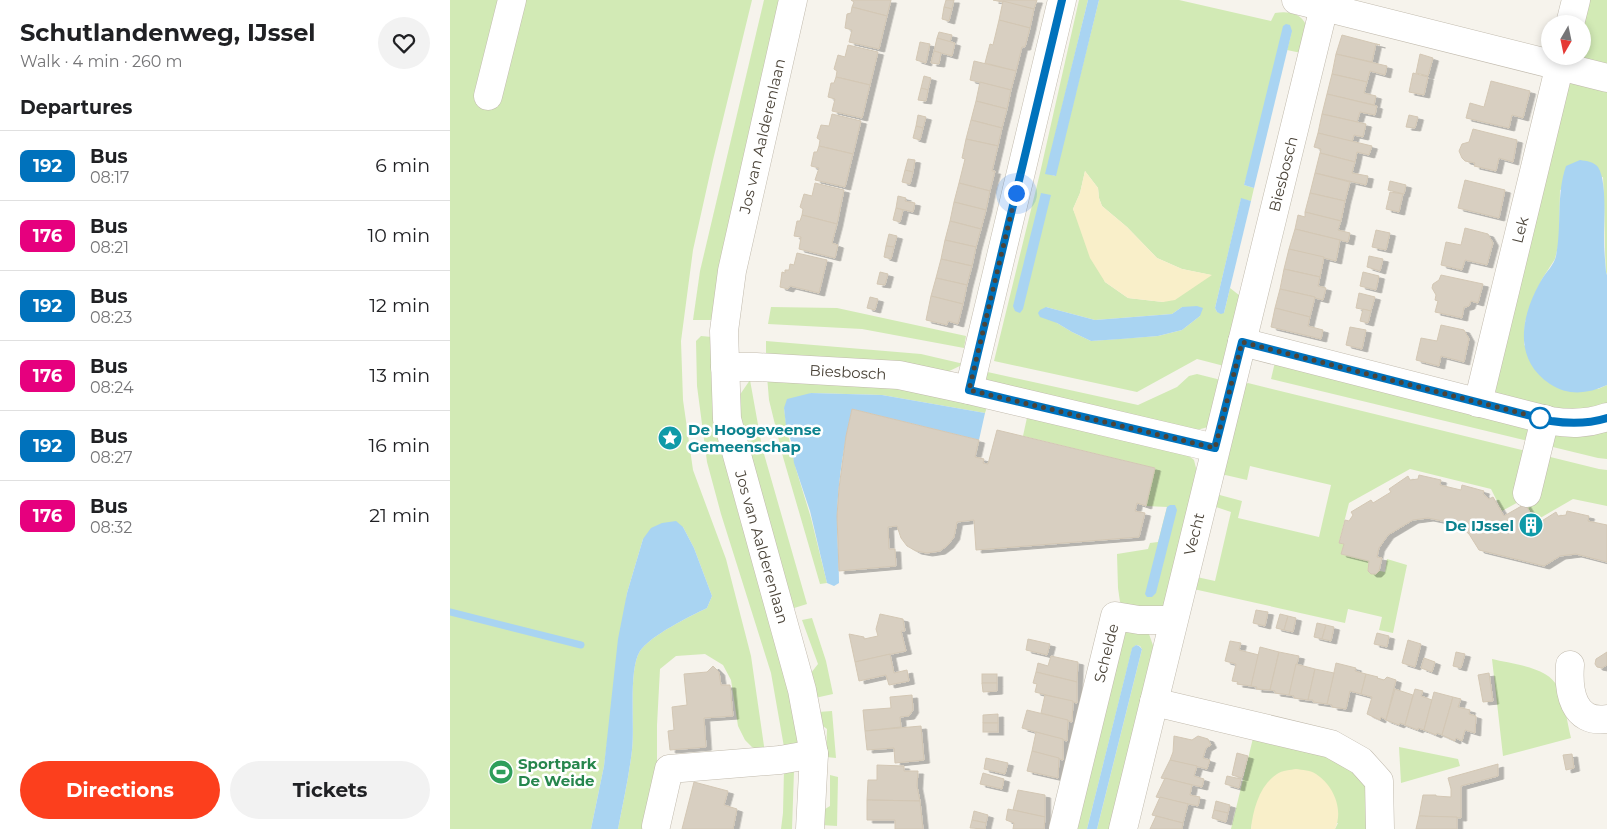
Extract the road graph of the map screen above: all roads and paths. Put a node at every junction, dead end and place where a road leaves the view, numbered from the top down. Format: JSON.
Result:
{"nodes":[{"id":1,"x":512,"y":0,"type":"edge"},
{"id":2,"x":793,"y":0,"type":"edge"},
{"id":3,"x":1062,"y":0,"type":"edge"},
{"id":4,"x":1296,"y":0,"type":"edge"},
{"id":5,"x":1576,"y":0,"type":"edge"},
{"id":6,"x":1324,"y":7,"type":"junction"},
{"id":7,"x":1572,"y":15,"type":"edge"},
{"id":8,"x":1541,"y":56,"type":"edge"},
{"id":9,"x":1560,"y":65,"type":"edge"},
{"id":10,"x":1572,"y":65,"type":"edge"},
{"id":11,"x":1607,"y":78,"type":"edge"},
{"id":12,"x":488,"y":96,"type":"dead end"},
{"id":13,"x":1242,"y":342,"type":"junction"},
{"id":14,"x":725,"y":367,"type":"junction"},
{"id":15,"x":969,"y":390,"type":"junction"},
{"id":16,"x":1478,"y":403,"type":"junction"},
{"id":17,"x":1607,"y":418,"type":"edge"},
{"id":18,"x":1544,"y":419,"type":"junction"},
{"id":19,"x":1215,"y":448,"type":"junction"},
{"id":20,"x":1527,"y":493,"type":"dead end"},
{"id":21,"x":1173,"y":620,"type":"junction"},
{"id":22,"x":1570,"y":665,"type":"dead end"},
{"id":23,"x":1154,"y":702,"type":"junction"},
{"id":24,"x":1607,"y":719,"type":"edge"},
{"id":25,"x":814,"y":754,"type":"junction"},
{"id":26,"x":656,"y":826,"type":"dead end"},
{"id":27,"x":810,"y":829,"type":"edge"},
{"id":28,"x":1063,"y":829,"type":"edge"},
{"id":29,"x":1123,"y":829,"type":"edge"},
{"id":30,"x":1380,"y":829,"type":"edge"}],
"edges":[{"from":1,"to":12,"type":"street"},
{"from":2,"to":14,"type":"street","name":"Jos van Aalderenlaan"},
{"from":3,"to":15,"type":"street"},
{"from":4,"to":6,"type":"street"},
{"from":5,"to":7,"type":"street"},
{"from":6,"to":8,"type":"street"},
{"from":6,"to":13,"type":"street","name":"Biesbosch"},
{"from":9,"to":16,"type":"street","name":"Lek"},
{"from":10,"to":11,"type":"street"},
{"from":13,"to":16,"type":"street"},
{"from":13,"to":19,"type":"street","name":"Biesbosch"},
{"from":14,"to":15,"type":"street","name":"Biesbosch"},
{"from":14,"to":25,"type":"street","name":"Jos van Aalderenlaan"},
{"from":15,"to":19,"type":"street","name":"Biesbosch"},
{"from":16,"to":18,"type":"street"},
{"from":17,"to":18,"type":"street"},
{"from":18,"to":20,"type":"street"},
{"from":19,"to":21,"type":"street","name":"Vecht"},
{"from":21,"to":23,"type":"street"},
{"from":21,"to":28,"type":"street","name":"Schelde"},
{"from":22,"to":24,"type":"street"},
{"from":23,"to":29,"type":"street"},
{"from":23,"to":30,"type":"street"},
{"from":25,"to":26,"type":"street"},
{"from":25,"to":27,"type":"street","name":"Jos van Aalderenlaan"}]}
